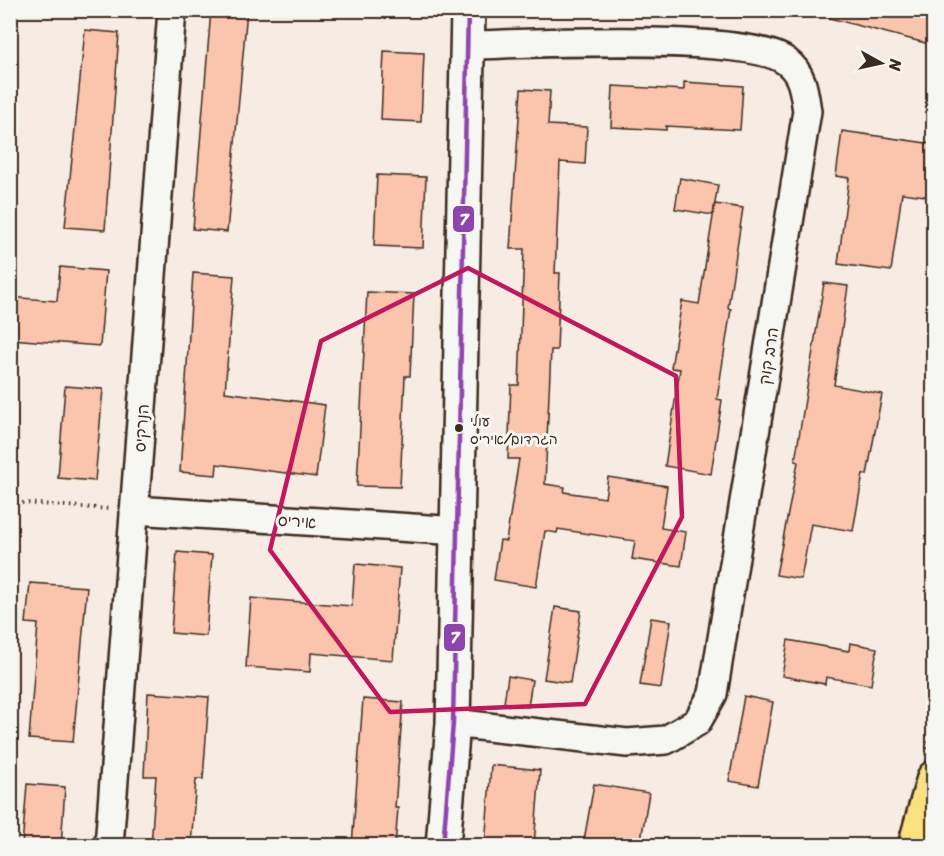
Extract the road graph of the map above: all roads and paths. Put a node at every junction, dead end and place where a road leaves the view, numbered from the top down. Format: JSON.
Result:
{"nodes":[{"id":1,"x":172,"y":10,"type":"edge"},
{"id":2,"x":468,"y":10,"type":"edge"},
{"id":3,"x":469,"y":45,"type":"junction"},
{"id":4,"x":10,"y":502,"type":"edge"},
{"id":5,"x":134,"y":510,"type":"junction"},
{"id":6,"x":459,"y":531,"type":"junction"},
{"id":7,"x":453,"y":723,"type":"junction"},
{"id":8,"x":933,"y":778,"type":"edge"},
{"id":9,"x":109,"y":846,"type":"edge"},
{"id":10,"x":443,"y":846,"type":"edge"},
{"id":11,"x":915,"y":846,"type":"edge"}],
"edges":[{"from":1,"to":5,"type":"street","name":"הנרקיס"},
{"from":2,"to":3,"type":"street"},
{"from":3,"to":6,"type":"street"},
{"from":3,"to":7,"type":"street","name":"הרב קוק"},
{"from":4,"to":5,"type":"path"},
{"from":5,"to":6,"type":"street","name":"איריס"},
{"from":5,"to":9,"type":"street","name":"הנרקיס"},
{"from":6,"to":7,"type":"street"},
{"from":7,"to":10,"type":"street"},
{"from":8,"to":11,"type":"highway"}]}
